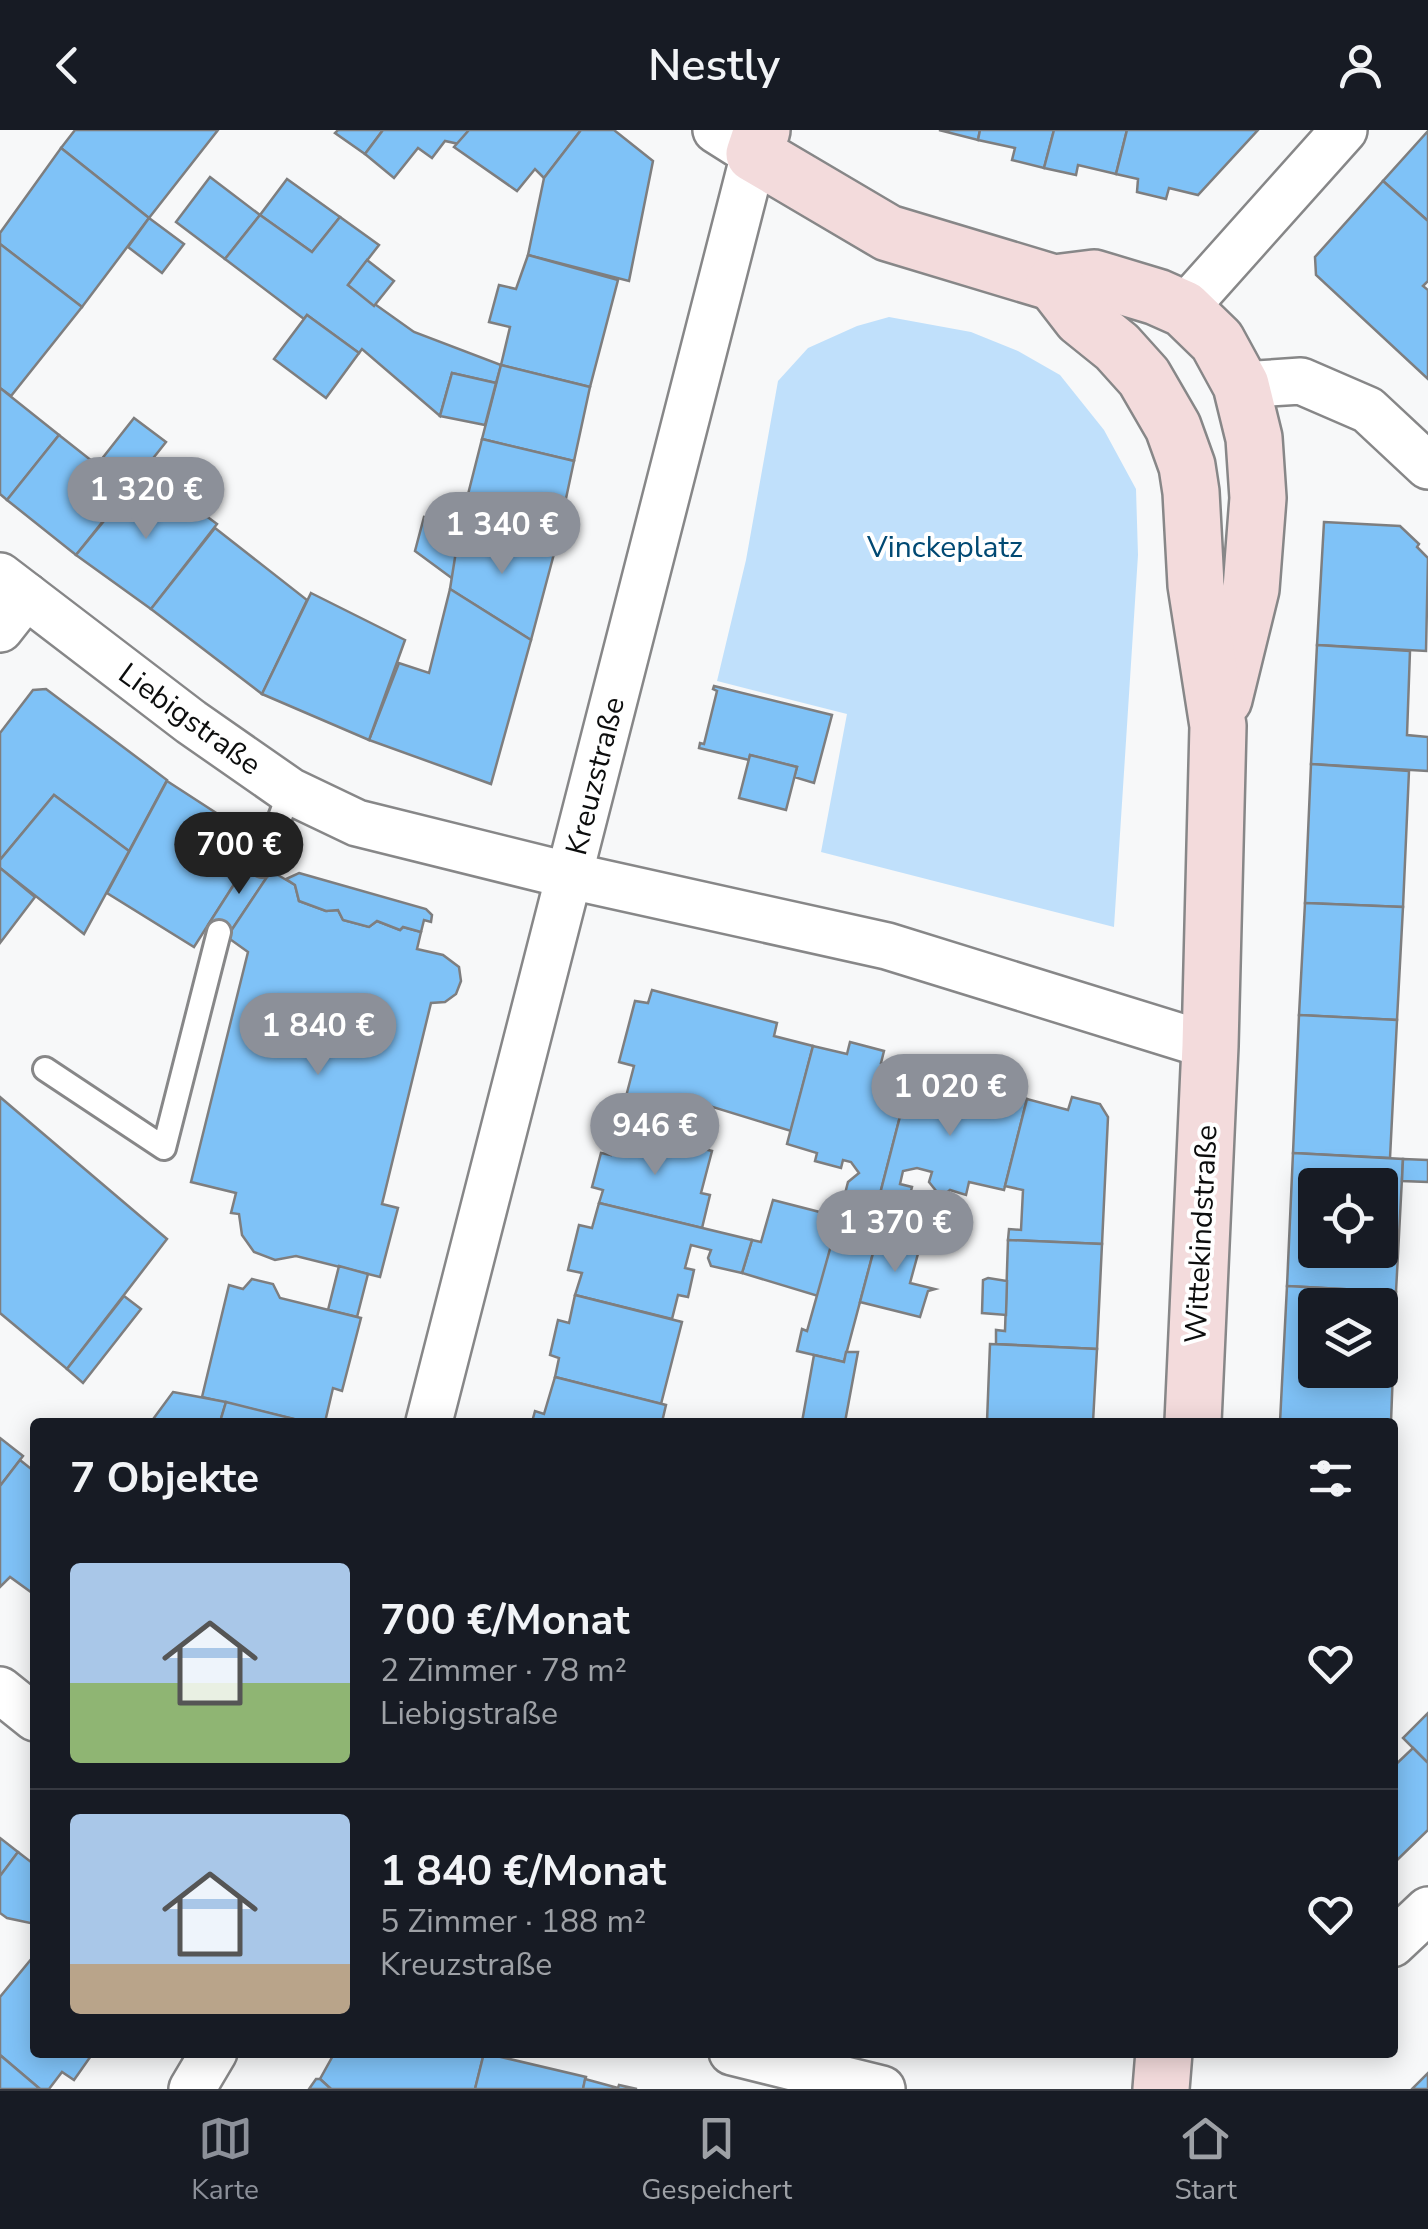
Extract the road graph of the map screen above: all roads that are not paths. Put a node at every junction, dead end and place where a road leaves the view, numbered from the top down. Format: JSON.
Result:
{"nodes":[{"id":1,"x":1344,"y":130,"type":"edge"},
{"id":2,"x":744,"y":138,"type":"edge"},
{"id":3,"x":1054,"y":283,"type":"junction"},
{"id":4,"x":1184,"y":309,"type":"junction"},
{"id":5,"x":1241,"y":386,"type":"junction"},
{"id":6,"x":1428,"y":466,"type":"edge"},
{"id":7,"x":8,"y":600,"type":"edge"},
{"id":8,"x":1218,"y":726,"type":"junction"},
{"id":9,"x":290,"y":791,"type":"junction"},
{"id":10,"x":262,"y":865,"type":"dead end"},
{"id":11,"x":571,"y":876,"type":"junction"},
{"id":12,"x":219,"y":932,"type":"dead end"},
{"id":13,"x":1210,"y":1046,"type":"junction"},
{"id":14,"x":45,"y":1070,"type":"dead end"},
{"id":15,"x":430,"y":1418,"type":"edge"},
{"id":16,"x":1193,"y":1418,"type":"edge"},
{"id":17,"x":0,"y":1690,"type":"edge"},
{"id":18,"x":30,"y":1714,"type":"edge"},
{"id":19,"x":1428,"y":1910,"type":"edge"},
{"id":20,"x":1398,"y":1938,"type":"edge"},
{"id":21,"x":210,"y":2058,"type":"edge"},
{"id":22,"x":756,"y":2058,"type":"edge"},
{"id":23,"x":1164,"y":2058,"type":"edge"},
{"id":24,"x":192,"y":2089,"type":"edge"},
{"id":25,"x":882,"y":2089,"type":"edge"},
{"id":26,"x":1161,"y":2089,"type":"edge"}],
"edges":[{"from":1,"to":4,"type":"street"},
{"from":2,"to":3,"type":"street"},
{"from":2,"to":11,"type":"street","name":"Kreuzstraße"},
{"from":3,"to":4,"type":"street"},
{"from":3,"to":8,"type":"street"},
{"from":4,"to":5,"type":"street"},
{"from":5,"to":6,"type":"street"},
{"from":5,"to":8,"type":"street"},
{"from":7,"to":9,"type":"street","name":"Liebigstraße"},
{"from":8,"to":13,"type":"street"},
{"from":9,"to":10,"type":"lane"},
{"from":9,"to":11,"type":"street","name":"Liebigstraße"},
{"from":11,"to":13,"type":"street"},
{"from":11,"to":15,"type":"street","name":"Kreuzstraße"},
{"from":12,"to":14,"type":"lane"},
{"from":13,"to":16,"type":"street","name":"Wittekindstraße"},
{"from":17,"to":18,"type":"street"},
{"from":19,"to":20,"type":"street"},
{"from":21,"to":24,"type":"street"},
{"from":22,"to":25,"type":"street"},
{"from":23,"to":26,"type":"street"}]}
